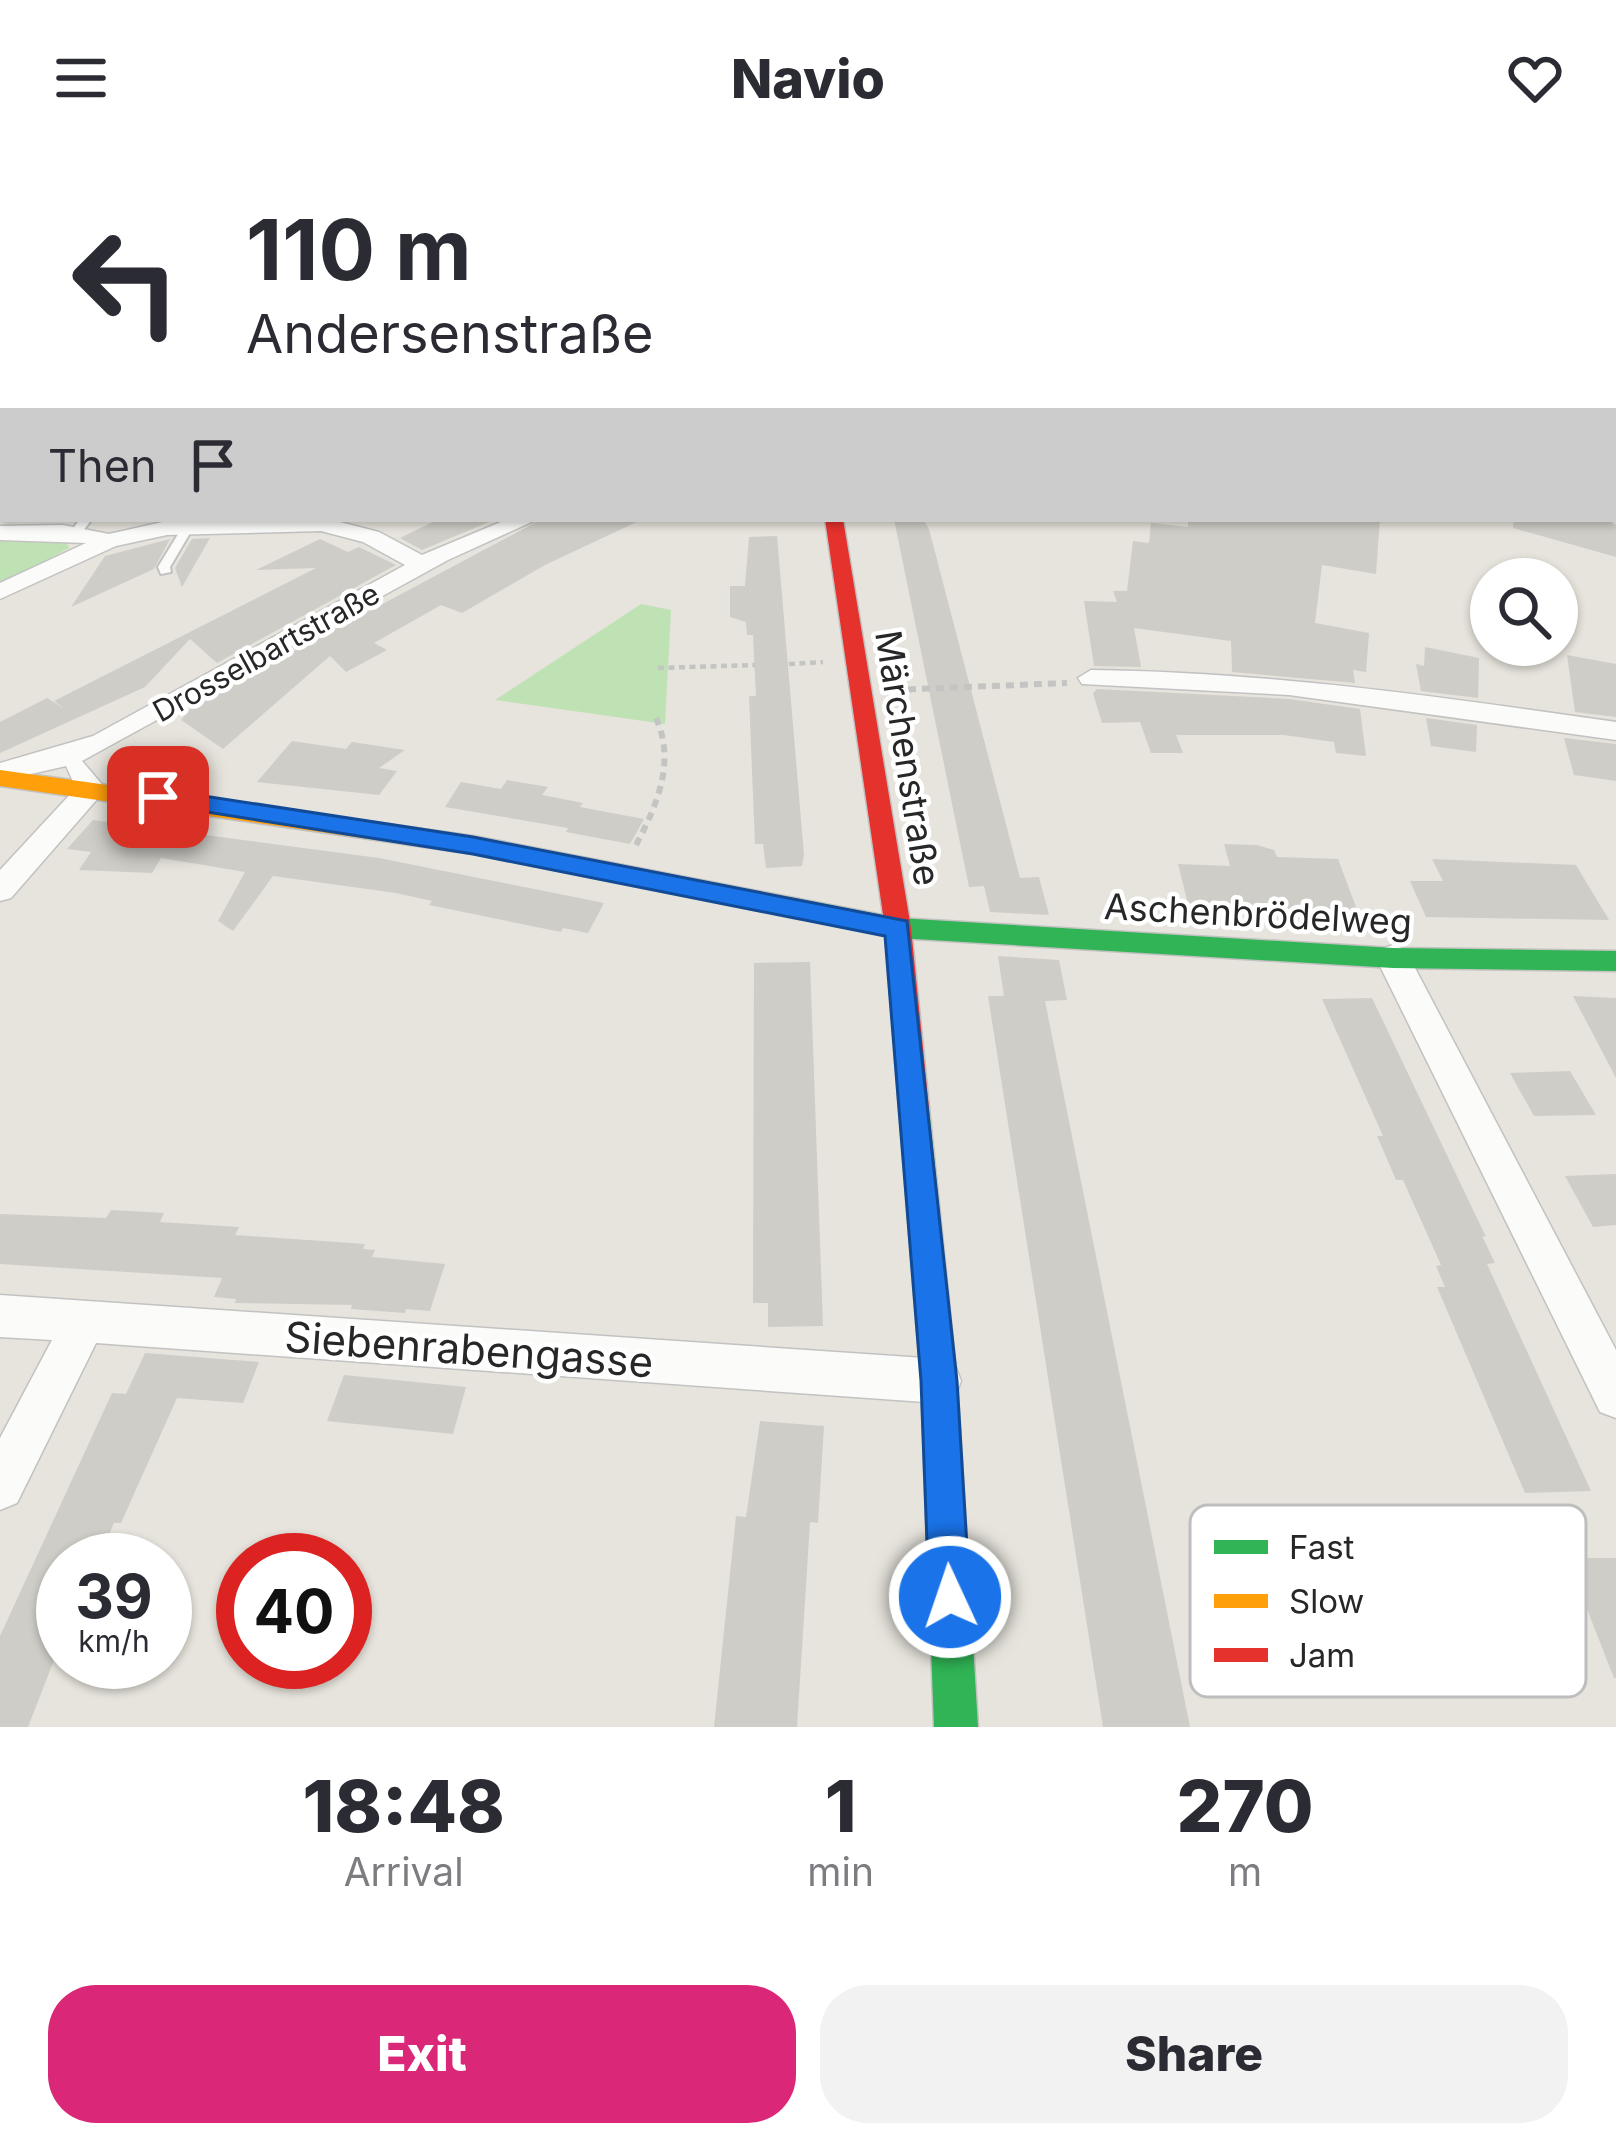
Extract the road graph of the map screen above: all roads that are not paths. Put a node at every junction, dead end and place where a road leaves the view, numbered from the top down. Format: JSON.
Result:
{"nodes":[{"id":1,"x":324,"y":522,"type":"edge"},
{"id":2,"x":520,"y":522,"type":"edge"},
{"id":3,"x":834,"y":522,"type":"edge"},
{"id":4,"x":153,"y":525,"type":"edge"},
{"id":5,"x":81,"y":527,"type":"edge"},
{"id":6,"x":187,"y":528,"type":"junction"},
{"id":7,"x":0,"y":533,"type":"edge"},
{"id":8,"x":109,"y":541,"type":"junction"},
{"id":9,"x":423,"y":565,"type":"junction"},
{"id":10,"x":165,"y":572,"type":"dead end"},
{"id":11,"x":0,"y":592,"type":"edge"},
{"id":12,"x":1091,"y":678,"type":"road end"},
{"id":13,"x":1616,"y":731,"type":"edge"},
{"id":14,"x":69,"y":756,"type":"junction"},
{"id":15,"x":0,"y":775,"type":"edge"},
{"id":16,"x":91,"y":789,"type":"junction"},
{"id":17,"x":0,"y":890,"type":"edge"},
{"id":18,"x":898,"y":928,"type":"junction"},
{"id":19,"x":1393,"y":958,"type":"junction"},
{"id":20,"x":1616,"y":961,"type":"edge"},
{"id":21,"x":0,"y":1316,"type":"edge"},
{"id":22,"x":84,"y":1322,"type":"junction"},
{"id":23,"x":939,"y":1381,"type":"junction"},
{"id":24,"x":1614,"y":1385,"type":"edge"},
{"id":25,"x":0,"y":1486,"type":"edge"},
{"id":26,"x":956,"y":1727,"type":"edge"}],
"edges":[{"from":1,"to":6,"type":"street"},
{"from":1,"to":9,"type":"street"},
{"from":2,"to":9,"type":"street","name":"Drosselbartstraße"},
{"from":3,"to":18,"type":"street","name":"Märchenstraße"},
{"from":4,"to":6,"type":"street"},
{"from":4,"to":8,"type":"street"},
{"from":5,"to":7,"type":"street"},
{"from":5,"to":8,"type":"street"},
{"from":6,"to":10,"type":"lane"},
{"from":8,"to":11,"type":"street"},
{"from":9,"to":14,"type":"street","name":"Drosselbartstraße"},
{"from":12,"to":13,"type":"street"},
{"from":14,"to":15,"type":"street","name":"Drosselbartstraße"},
{"from":14,"to":16,"type":"street"},
{"from":15,"to":16,"type":"street","name":"Aschenbrödelweg"},
{"from":16,"to":17,"type":"street"},
{"from":16,"to":18,"type":"street","name":"Aschenbrödelweg"},
{"from":18,"to":19,"type":"street","name":"Aschenbrödelweg"},
{"from":18,"to":23,"type":"street","name":"Märchenstraße"},
{"from":19,"to":20,"type":"street","name":"Aschenbrödelweg"},
{"from":19,"to":24,"type":"street"},
{"from":21,"to":22,"type":"street","name":"Siebenrabengasse"},
{"from":22,"to":23,"type":"street","name":"Siebenrabengasse"},
{"from":22,"to":25,"type":"street"},
{"from":23,"to":26,"type":"street","name":"Märchenstraße"}]}
